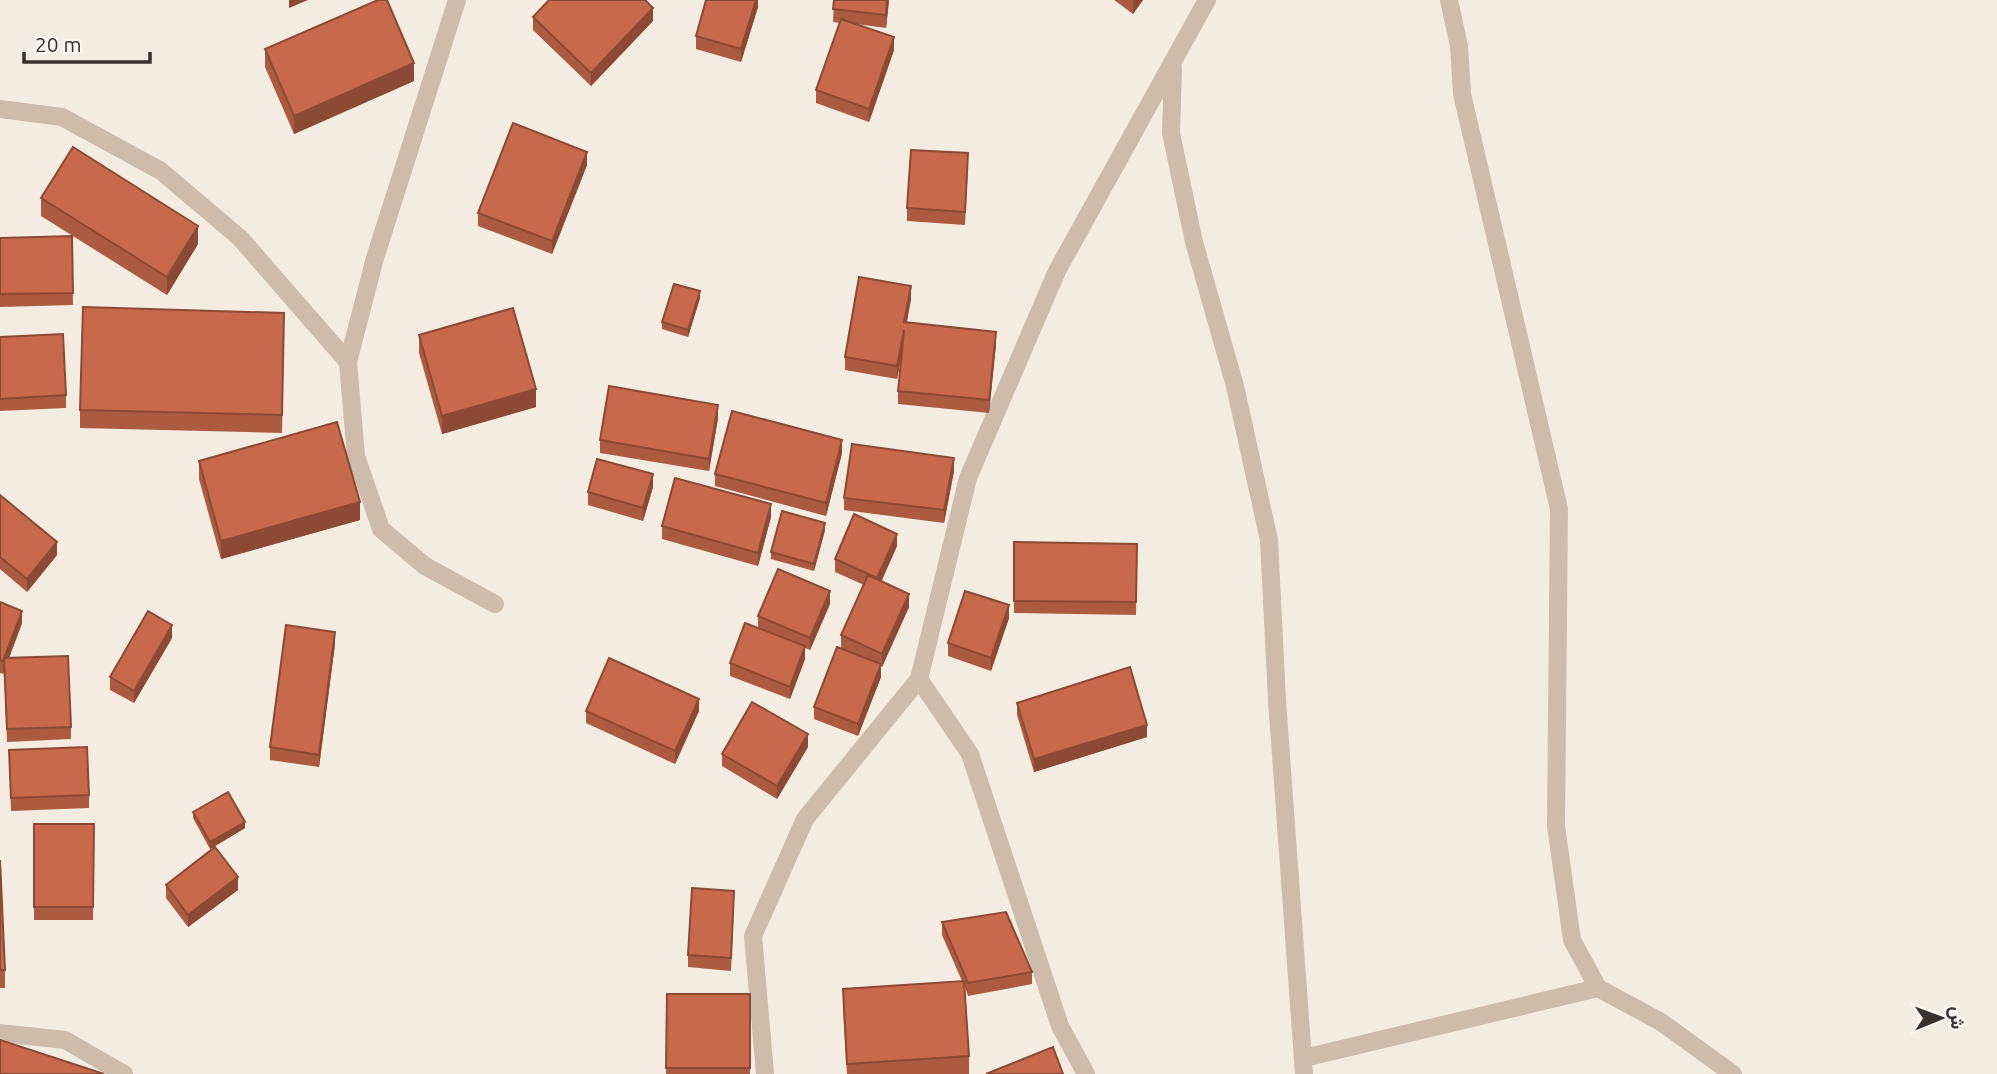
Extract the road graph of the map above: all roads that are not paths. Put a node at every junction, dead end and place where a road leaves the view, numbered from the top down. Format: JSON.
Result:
{"nodes":[{"id":1,"x":457,"y":0,"type":"edge"},
{"id":2,"x":1207,"y":0,"type":"edge"},
{"id":3,"x":1449,"y":0,"type":"edge"},
{"id":4,"x":1173,"y":64,"type":"junction"},
{"id":5,"x":0,"y":109,"type":"edge"},
{"id":6,"x":348,"y":362,"type":"junction"},
{"id":7,"x":495,"y":604,"type":"dead end"},
{"id":8,"x":919,"y":679,"type":"junction"},
{"id":9,"x":1598,"y":988,"type":"junction"},
{"id":10,"x":0,"y":1033,"type":"edge"},
{"id":11,"x":1304,"y":1066,"type":"edge"},
{"id":12,"x":124,"y":1074,"type":"edge"},
{"id":13,"x":765,"y":1074,"type":"edge"},
{"id":14,"x":1086,"y":1074,"type":"edge"},
{"id":15,"x":1733,"y":1074,"type":"edge"}],
"edges":[{"from":1,"to":6,"type":"street"},
{"from":2,"to":4,"type":"street"},
{"from":3,"to":9,"type":"street"},
{"from":4,"to":8,"type":"street"},
{"from":4,"to":11,"type":"street"},
{"from":5,"to":6,"type":"street"},
{"from":6,"to":7,"type":"street"},
{"from":8,"to":13,"type":"street"},
{"from":8,"to":14,"type":"street"},
{"from":9,"to":11,"type":"street"},
{"from":9,"to":15,"type":"street"},
{"from":10,"to":12,"type":"street"}]}
